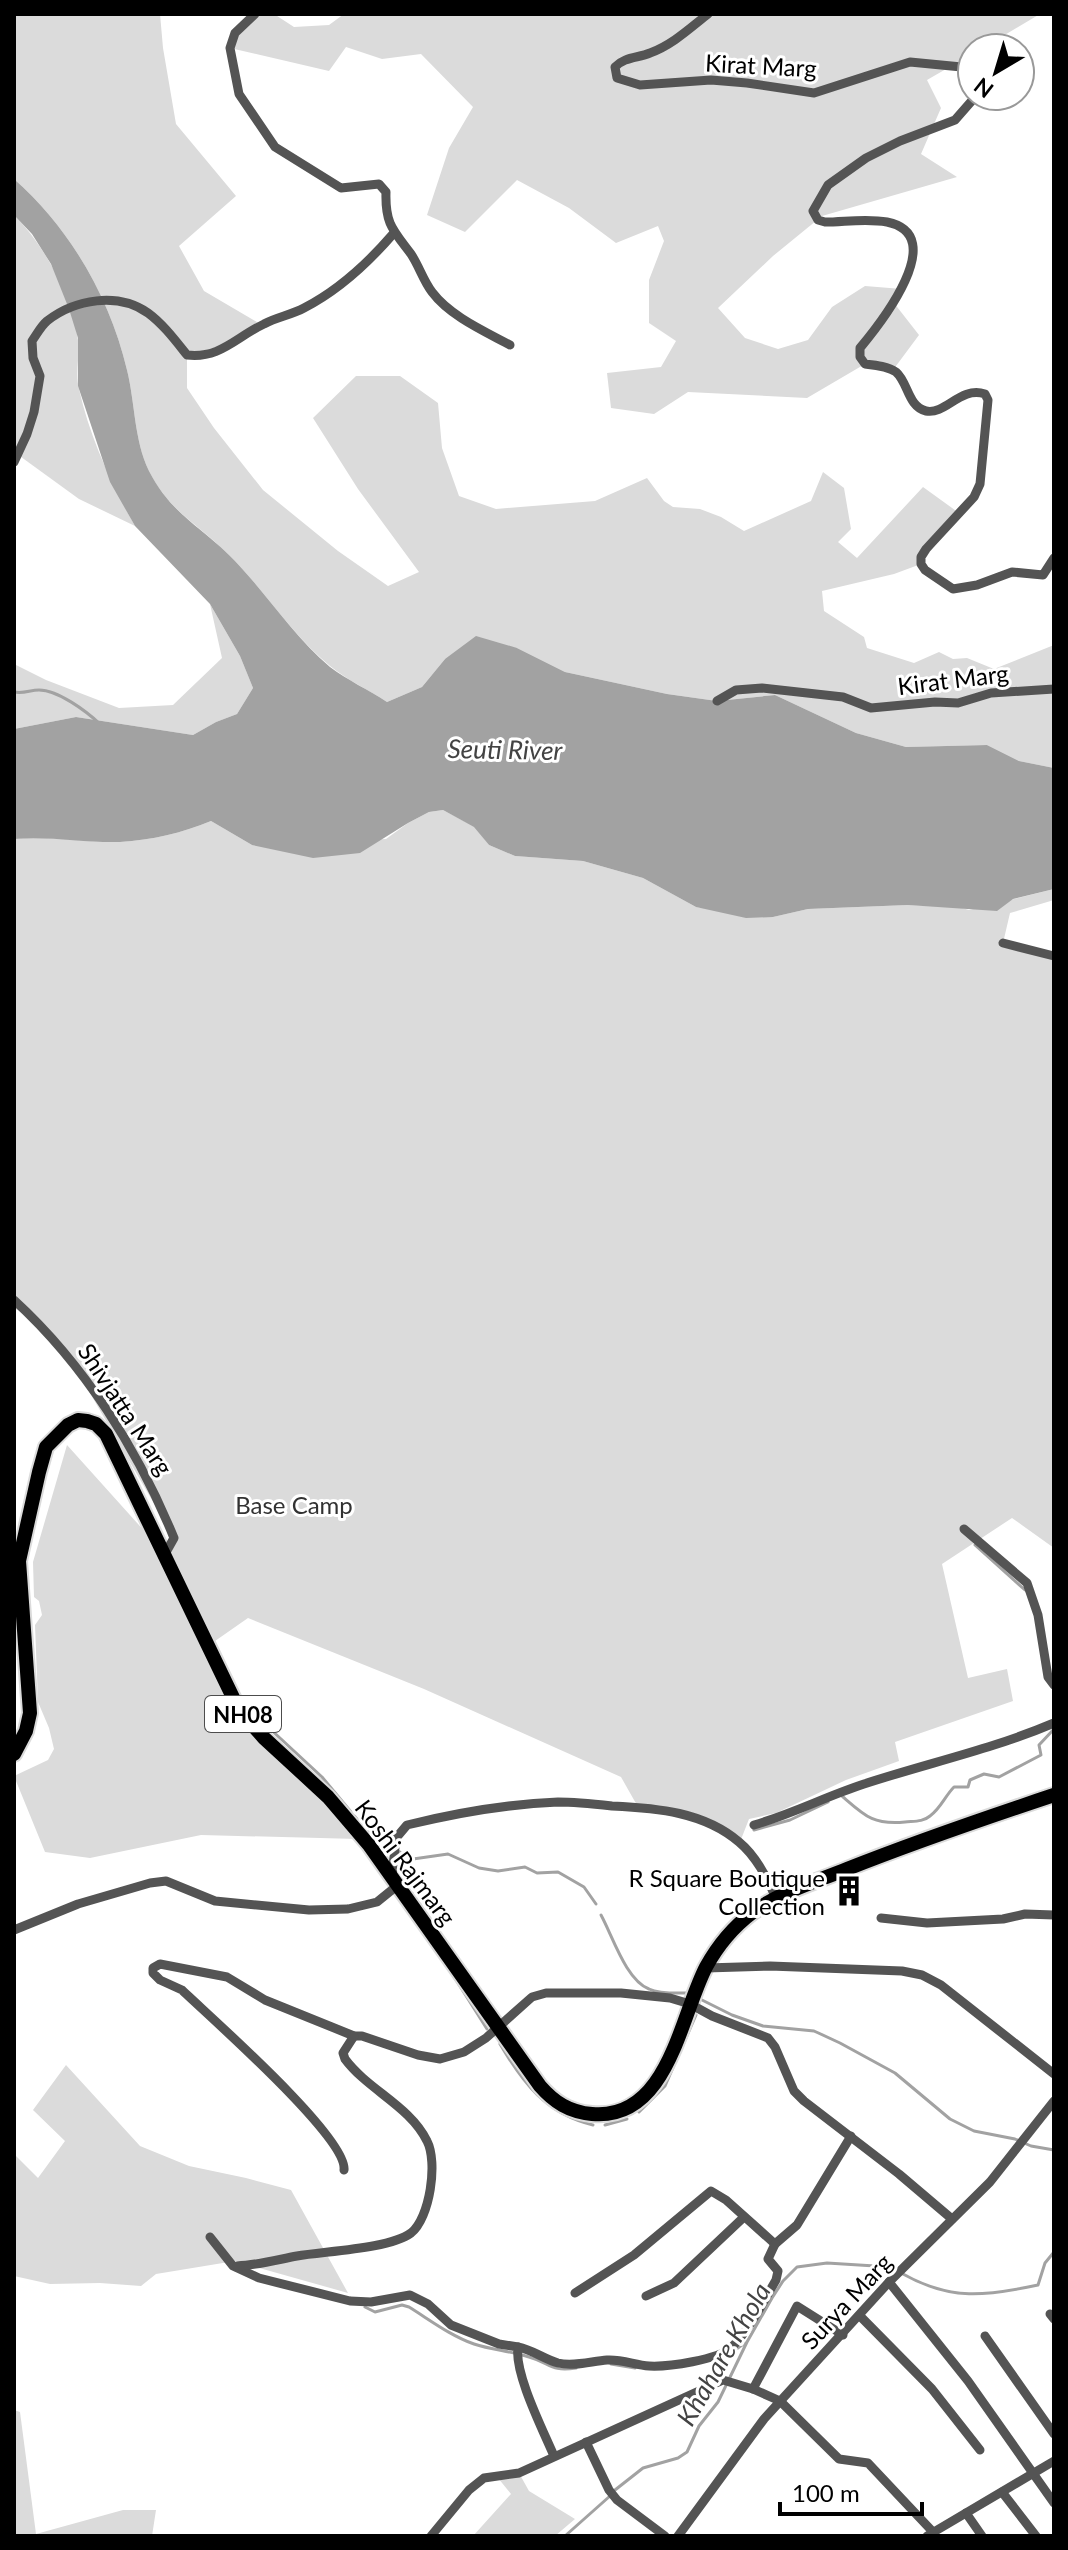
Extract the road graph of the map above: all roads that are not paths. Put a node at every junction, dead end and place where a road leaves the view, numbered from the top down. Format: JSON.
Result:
{"nodes":[{"id":1,"x":255,"y":14,"type":"edge"},
{"id":2,"x":708,"y":14,"type":"edge"},
{"id":3,"x":956,"y":66,"type":"edge"},
{"id":4,"x":962,"y":112,"type":"edge"},
{"id":5,"x":393,"y":234,"type":"junction"},
{"id":6,"x":510,"y":345,"type":"dead end"},
{"id":7,"x":14,"y":462,"type":"edge"},
{"id":8,"x":1054,"y":558,"type":"edge"},
{"id":9,"x":1054,"y":689,"type":"edge"},
{"id":10,"x":717,"y":701,"type":"dead end"},
{"id":11,"x":1003,"y":943,"type":"dead end"},
{"id":12,"x":1054,"y":956,"type":"edge"},
{"id":13,"x":14,"y":1300,"type":"edge"},
{"id":14,"x":964,"y":1529,"type":"dead end"},
{"id":15,"x":165,"y":1554,"type":"junction"},
{"id":16,"x":1054,"y":1685,"type":"edge"},
{"id":17,"x":1054,"y":1723,"type":"edge"},
{"id":18,"x":14,"y":1754,"type":"edge"},
{"id":19,"x":1054,"y":1795,"type":"edge"},
{"id":20,"x":754,"y":1825,"type":"dead end"},
{"id":21,"x":395,"y":1881,"type":"junction"},
{"id":22,"x":776,"y":1898,"type":"junction"},
{"id":23,"x":1054,"y":1915,"type":"edge"},
{"id":24,"x":881,"y":1918,"type":"dead end"},
{"id":25,"x":14,"y":1930,"type":"edge"},
{"id":26,"x":706,"y":1968,"type":"junction"},
{"id":27,"x":690,"y":2004,"type":"junction"},
{"id":28,"x":498,"y":2028,"type":"junction"},
{"id":29,"x":354,"y":2036,"type":"junction"},
{"id":30,"x":1054,"y":2074,"type":"edge"},
{"id":31,"x":1054,"y":2101,"type":"edge"},
{"id":32,"x":851,"y":2136,"type":"junction"},
{"id":33,"x":344,"y":2170,"type":"dead end"},
{"id":34,"x":744,"y":2217,"type":"junction"},
{"id":35,"x":952,"y":2219,"type":"junction"},
{"id":36,"x":210,"y":2237,"type":"dead end"},
{"id":37,"x":775,"y":2244,"type":"junction"},
{"id":38,"x":233,"y":2266,"type":"junction"},
{"id":39,"x":892,"y":2280,"type":"junction"},
{"id":40,"x":575,"y":2293,"type":"dead end"},
{"id":41,"x":646,"y":2296,"type":"dead end"},
{"id":42,"x":860,"y":2316,"type":"junction"},
{"id":43,"x":843,"y":2335,"type":"junction"},
{"id":44,"x":985,"y":2336,"type":"dead end"},
{"id":45,"x":518,"y":2352,"type":"junction"},
{"id":46,"x":753,"y":2389,"type":"junction"},
{"id":47,"x":780,"y":2401,"type":"junction"},
{"id":48,"x":1054,"y":2434,"type":"edge"},
{"id":49,"x":586,"y":2442,"type":"junction"},
{"id":50,"x":980,"y":2450,"type":"dead end"},
{"id":51,"x":554,"y":2456,"type":"junction"},
{"id":52,"x":1054,"y":2461,"type":"edge"},
{"id":53,"x":1033,"y":2474,"type":"junction"},
{"id":54,"x":1002,"y":2492,"type":"junction"},
{"id":55,"x":1054,"y":2503,"type":"edge"},
{"id":56,"x":966,"y":2513,"type":"junction"},
{"id":57,"x":930,"y":2534,"type":"edge"},
{"id":58,"x":431,"y":2536,"type":"edge"},
{"id":59,"x":665,"y":2536,"type":"edge"},
{"id":60,"x":678,"y":2536,"type":"edge"},
{"id":61,"x":982,"y":2536,"type":"edge"},
{"id":62,"x":1036,"y":2536,"type":"edge"}],
"edges":[{"from":1,"to":5,"type":"street"},
{"from":2,"to":3,"type":"street","name":"Kirat Marg"},
{"from":4,"to":8,"type":"street"},
{"from":5,"to":6,"type":"street"},
{"from":5,"to":7,"type":"street"},
{"from":9,"to":10,"type":"street","name":"Kirat Marg"},
{"from":11,"to":12,"type":"street"},
{"from":13,"to":15,"type":"street","name":"Shivjatta Marg"},
{"from":14,"to":16,"type":"street"},
{"from":15,"to":18,"type":"main road","name":"Koshi Rajmarg","number":"NH08"},
{"from":15,"to":21,"type":"main road","name":"Koshi Rajmarg","number":"NH08"},
{"from":17,"to":20,"type":"street"},
{"from":19,"to":22,"type":"main road","name":"Koshi Rajmarg","number":"NH08"},
{"from":21,"to":22,"type":"street"},
{"from":21,"to":25,"type":"street"},
{"from":21,"to":28,"type":"main road","name":"Koshi Rajmarg","number":"NH08"},
{"from":22,"to":26,"type":"main road","name":"Koshi Rajmarg","number":"NH08"},
{"from":23,"to":24,"type":"street"},
{"from":26,"to":27,"type":"main road","name":"Koshi Rajmarg","number":"NH08"},
{"from":26,"to":30,"type":"street"},
{"from":27,"to":28,"type":"street"},
{"from":27,"to":28,"type":"main road","name":"Koshi Rajmarg","number":"NH08"},
{"from":27,"to":32,"type":"street"},
{"from":28,"to":29,"type":"street"},
{"from":29,"to":33,"type":"street"},
{"from":29,"to":38,"type":"street"},
{"from":31,"to":35,"type":"street","name":"Surya Marg"},
{"from":32,"to":35,"type":"street"},
{"from":32,"to":37,"type":"street"},
{"from":34,"to":37,"type":"street"},
{"from":34,"to":40,"type":"street"},
{"from":34,"to":41,"type":"street"},
{"from":35,"to":39,"type":"street","name":"Surya Marg"},
{"from":36,"to":38,"type":"street"},
{"from":37,"to":45,"type":"street"},
{"from":38,"to":45,"type":"street"},
{"from":39,"to":42,"type":"street","name":"Surya Marg"},
{"from":39,"to":53,"type":"street"},
{"from":42,"to":43,"type":"street","name":"Surya Marg"},
{"from":42,"to":50,"type":"street"},
{"from":43,"to":46,"type":"street"},
{"from":43,"to":47,"type":"street","name":"Surya Marg"},
{"from":44,"to":48,"type":"street"},
{"from":45,"to":51,"type":"street"},
{"from":46,"to":47,"type":"street"},
{"from":46,"to":49,"type":"street"},
{"from":47,"to":57,"type":"street"},
{"from":47,"to":60,"type":"street","name":"Surya Marg"},
{"from":49,"to":51,"type":"street"},
{"from":49,"to":59,"type":"street"},
{"from":51,"to":58,"type":"street"},
{"from":52,"to":53,"type":"street"},
{"from":53,"to":54,"type":"street"},
{"from":53,"to":55,"type":"street"},
{"from":54,"to":56,"type":"street"},
{"from":54,"to":62,"type":"street"},
{"from":56,"to":57,"type":"street"},
{"from":56,"to":61,"type":"street"}]}
